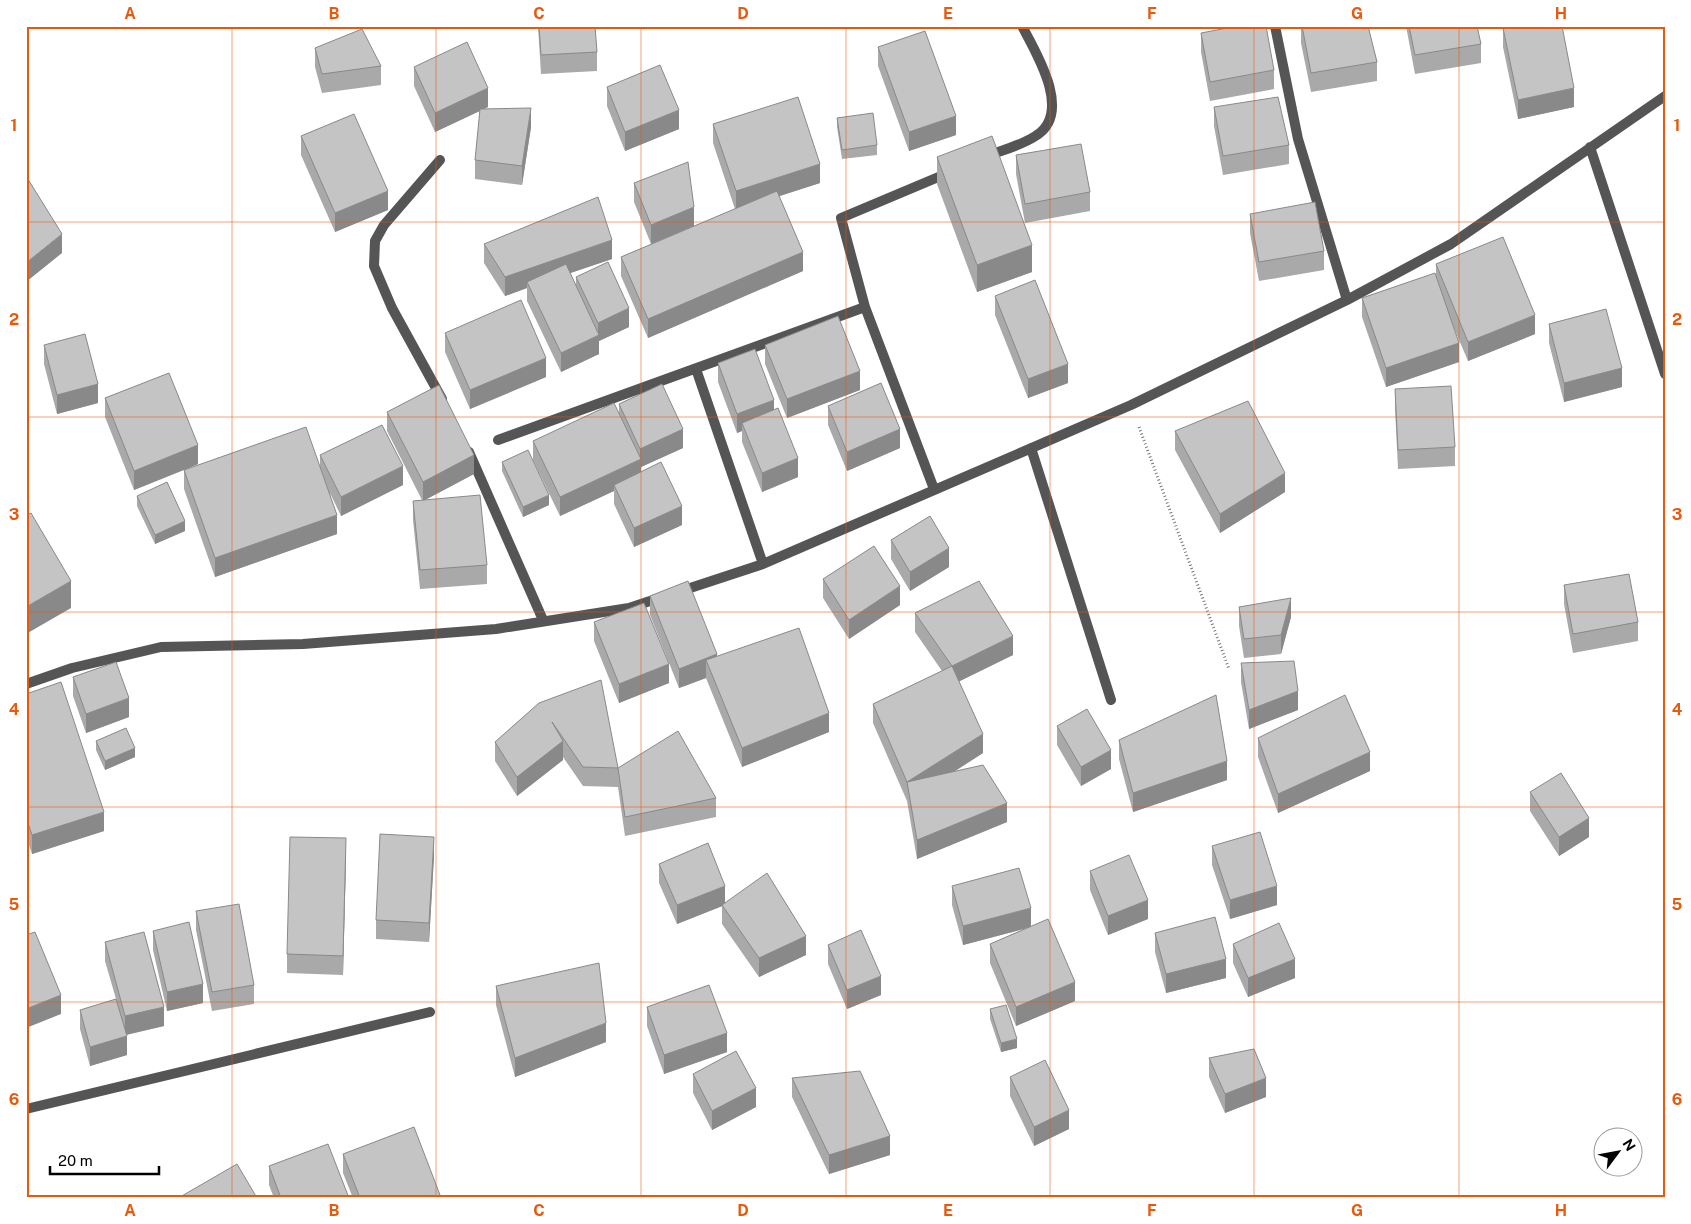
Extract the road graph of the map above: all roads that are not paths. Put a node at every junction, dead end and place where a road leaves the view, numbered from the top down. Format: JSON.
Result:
{"nodes":[{"id":1,"x":1022,"y":26,"type":"edge"},
{"id":2,"x":1275,"y":26,"type":"edge"},
{"id":3,"x":1665,"y":96,"type":"edge"},
{"id":4,"x":1590,"y":147,"type":"junction"},
{"id":5,"x":440,"y":160,"type":"dead end"},
{"id":6,"x":975,"y":162,"type":"edge"},
{"id":7,"x":957,"y":169,"type":"edge"},
{"id":8,"x":1346,"y":300,"type":"junction"},
{"id":9,"x":865,"y":307,"type":"junction"},
{"id":10,"x":696,"y":369,"type":"junction"},
{"id":11,"x":1665,"y":374,"type":"edge"},
{"id":12,"x":445,"y":406,"type":"edge"},
{"id":13,"x":498,"y":440,"type":"dead end"},
{"id":14,"x":464,"y":441,"type":"edge"},
{"id":15,"x":1031,"y":448,"type":"junction"},
{"id":16,"x":934,"y":489,"type":"junction"},
{"id":17,"x":763,"y":564,"type":"junction"},
{"id":18,"x":543,"y":620,"type":"junction"},
{"id":19,"x":26,"y":684,"type":"edge"},
{"id":20,"x":1110,"y":700,"type":"dead end"},
{"id":21,"x":430,"y":1012,"type":"dead end"},
{"id":22,"x":26,"y":1108,"type":"edge"}],
"edges":[{"from":1,"to":6,"type":"street"},
{"from":2,"to":8,"type":"street"},
{"from":3,"to":4,"type":"street"},
{"from":4,"to":8,"type":"street"},
{"from":4,"to":11,"type":"street"},
{"from":5,"to":12,"type":"street"},
{"from":7,"to":9,"type":"street"},
{"from":8,"to":15,"type":"street"},
{"from":9,"to":10,"type":"street"},
{"from":9,"to":16,"type":"street"},
{"from":10,"to":13,"type":"street"},
{"from":10,"to":17,"type":"street"},
{"from":14,"to":18,"type":"street"},
{"from":15,"to":16,"type":"street"},
{"from":15,"to":20,"type":"street"},
{"from":16,"to":17,"type":"street"},
{"from":17,"to":18,"type":"street"},
{"from":18,"to":19,"type":"street"},
{"from":21,"to":22,"type":"street"}]}
